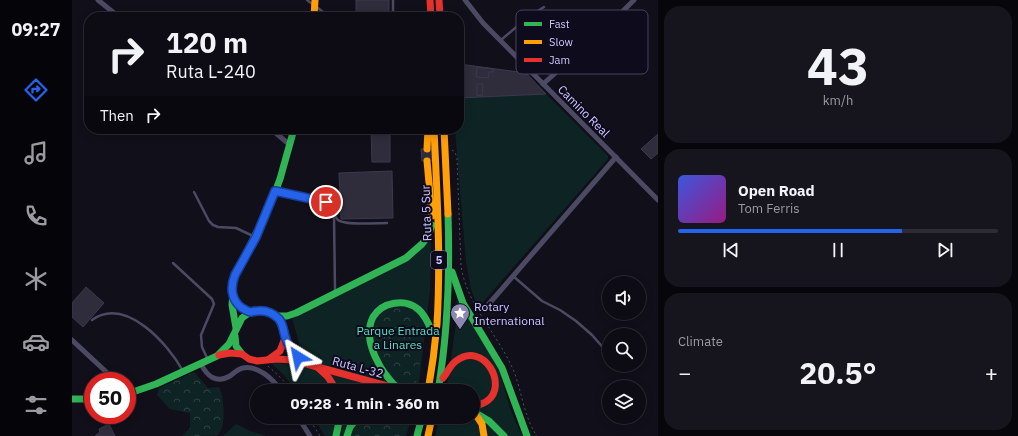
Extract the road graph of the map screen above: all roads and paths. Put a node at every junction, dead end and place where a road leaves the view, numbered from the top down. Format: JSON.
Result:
{"nodes":[{"id":1,"x":98,"y":0,"type":"edge"},
{"id":2,"x":306,"y":0,"type":"edge"},
{"id":3,"x":393,"y":0,"type":"edge"},
{"id":4,"x":430,"y":0,"type":"edge"},
{"id":5,"x":440,"y":0,"type":"edge"},
{"id":6,"x":465,"y":0,"type":"edge"},
{"id":7,"x":634,"y":0,"type":"edge"},
{"id":8,"x":314,"y":3,"type":"edge"},
{"id":9,"x":544,"y":7,"type":"dead end"},
{"id":10,"x":539,"y":10,"type":"edge"},
{"id":11,"x":624,"y":10,"type":"edge"},
{"id":12,"x":113,"y":12,"type":"edge"},
{"id":13,"x":324,"y":12,"type":"edge"},
{"id":14,"x":393,"y":12,"type":"edge"},
{"id":15,"x":430,"y":12,"type":"edge"},
{"id":16,"x":440,"y":12,"type":"edge"},
{"id":17,"x":516,"y":28,"type":"edge"},
{"id":18,"x":501,"y":41,"type":"junction"},
{"id":19,"x":516,"y":56,"type":"edge"},
{"id":20,"x":533,"y":74,"type":"edge"},
{"id":21,"x":554,"y":74,"type":"edge"},
{"id":22,"x":543,"y":84,"type":"junction"},
{"id":23,"x":277,"y":134,"type":"edge"},
{"id":24,"x":293,"y":134,"type":"edge"},
{"id":25,"x":428,"y":134,"type":"edge"},
{"id":26,"x":434,"y":134,"type":"edge"},
{"id":27,"x":444,"y":134,"type":"edge"},
{"id":28,"x":290,"y":145,"type":"junction"},
{"id":29,"x":427,"y":148,"type":"dead end"},
{"id":30,"x":445,"y":149,"type":"junction"},
{"id":31,"x":616,"y":157,"type":"junction"},
{"id":32,"x":427,"y":161,"type":"dead end"},
{"id":33,"x":275,"y":191,"type":"junction"},
{"id":34,"x":194,"y":192,"type":"dead end"},
{"id":35,"x":658,"y":200,"type":"edge"},
{"id":36,"x":335,"y":215,"type":"junction"},
{"id":37,"x":387,"y":223,"type":"dead end"},
{"id":38,"x":432,"y":225,"type":"junction"},
{"id":39,"x":256,"y":237,"type":"junction"},
{"id":40,"x":449,"y":259,"type":"junction"},
{"id":41,"x":174,"y":264,"type":"dead end"},
{"id":42,"x":513,"y":276,"type":"junction"},
{"id":43,"x":335,"y":294,"type":"junction"},
{"id":44,"x":232,"y":297,"type":"junction"},
{"id":45,"x":488,"y":305,"type":"dead end"},
{"id":46,"x":251,"y":312,"type":"junction"},
{"id":47,"x":275,"y":316,"type":"junction"},
{"id":48,"x":92,"y":320,"type":"dead end"},
{"id":49,"x":236,"y":328,"type":"junction"},
{"id":50,"x":431,"y":330,"type":"junction"},
{"id":51,"x":234,"y":336,"type":"junction"},
{"id":52,"x":285,"y":338,"type":"junction"},
{"id":53,"x":72,"y":340,"type":"edge"},
{"id":54,"x":602,"y":346,"type":"edge"},
{"id":55,"x":242,"y":354,"type":"junction"},
{"id":56,"x":217,"y":355,"type":"junction"},
{"id":57,"x":208,"y":360,"type":"junction"},
{"id":58,"x":269,"y":360,"type":"junction"},
{"id":59,"x":261,"y":361,"type":"junction"},
{"id":60,"x":305,"y":363,"type":"junction"},
{"id":61,"x":201,"y":364,"type":"junction"},
{"id":62,"x":316,"y":366,"type":"junction"},
{"id":63,"x":106,"y":372,"type":"edge"},
{"id":64,"x":183,"y":372,"type":"junction"},
{"id":65,"x":275,"y":384,"type":"edge"},
{"id":66,"x":286,"y":384,"type":"edge"},
{"id":67,"x":332,"y":384,"type":"edge"},
{"id":68,"x":380,"y":384,"type":"edge"},
{"id":69,"x":395,"y":384,"type":"edge"},
{"id":70,"x":423,"y":384,"type":"edge"},
{"id":71,"x":429,"y":384,"type":"edge"},
{"id":72,"x":440,"y":384,"type":"edge"},
{"id":73,"x":441,"y":384,"type":"edge"},
{"id":74,"x":136,"y":392,"type":"edge"},
{"id":75,"x":72,"y":399,"type":"edge"},
{"id":76,"x":84,"y":399,"type":"edge"},
{"id":77,"x":480,"y":406,"type":"edge"},
{"id":78,"x":480,"y":415,"type":"edge"},
{"id":79,"x":480,"y":421,"type":"edge"},
{"id":80,"x":302,"y":424,"type":"edge"},
{"id":81,"x":312,"y":424,"type":"edge"},
{"id":82,"x":339,"y":424,"type":"edge"},
{"id":83,"x":352,"y":424,"type":"edge"},
{"id":84,"x":414,"y":424,"type":"edge"},
{"id":85,"x":420,"y":424,"type":"edge"},
{"id":86,"x":431,"y":424,"type":"edge"},
{"id":87,"x":432,"y":424,"type":"edge"},
{"id":88,"x":503,"y":434,"type":"edge"},
{"id":89,"x":310,"y":436,"type":"edge"},
{"id":90,"x":320,"y":436,"type":"edge"},
{"id":91,"x":336,"y":436,"type":"edge"},
{"id":92,"x":348,"y":436,"type":"edge"},
{"id":93,"x":411,"y":436,"type":"edge"},
{"id":94,"x":417,"y":436,"type":"edge"},
{"id":95,"x":428,"y":436,"type":"edge"},
{"id":96,"x":433,"y":436,"type":"edge"},
{"id":97,"x":484,"y":436,"type":"edge"},
{"id":98,"x":508,"y":436,"type":"edge"},
{"id":99,"x":527,"y":436,"type":"edge"},
{"id":100,"x":537,"y":436,"type":"edge"}],
"edges":[{"from":1,"to":12,"type":"street"},
{"from":2,"to":8,"type":"lane"},
{"from":3,"to":14,"type":"lane"},
{"from":4,"to":15,"type":"main road"},
{"from":5,"to":16,"type":"main road"},
{"from":6,"to":18,"type":"street","name":"Camino Real"},
{"from":7,"to":11,"type":"street"},
{"from":8,"to":13,"type":"lane"},
{"from":9,"to":10,"type":"lane"},
{"from":17,"to":18,"type":"lane"},
{"from":18,"to":19,"type":"street","name":"Camino Real"},
{"from":20,"to":22,"type":"street","name":"Camino Real"},
{"from":21,"to":22,"type":"street"},
{"from":22,"to":31,"type":"street","name":"Camino Real"},
{"from":23,"to":28,"type":"street"},
{"from":24,"to":28,"type":"main road"},
{"from":25,"to":29,"type":"main road"},
{"from":26,"to":71,"type":"main road","name":"Ruta 5 Sur","number":"5"},
{"from":27,"to":30,"type":"main road","name":"Ruta 5 Sur","number":"5"},
{"from":28,"to":33,"type":"main road"},
{"from":30,"to":40,"type":"main road","name":"Ruta 5 Sur","number":"5"},
{"from":30,"to":100,"type":"path"},
{"from":31,"to":35,"type":"street","name":"Camino Real"},
{"from":31,"to":42,"type":"street"},
{"from":32,"to":38,"type":"main road"},
{"from":33,"to":36,"type":"lane"},
{"from":33,"to":39,"type":"main road"},
{"from":34,"to":39,"type":"lane"},
{"from":36,"to":37,"type":"lane"},
{"from":36,"to":43,"type":"lane"},
{"from":38,"to":43,"type":"main road"},
{"from":38,"to":50,"type":"main road"},
{"from":39,"to":44,"type":"main road"},
{"from":40,"to":72,"type":"main road","name":"Ruta 5 Sur","number":"5"},
{"from":40,"to":99,"type":"main road"},
{"from":41,"to":57,"type":"lane"},
{"from":42,"to":45,"type":"street"},
{"from":42,"to":54,"type":"lane"},
{"from":43,"to":47,"type":"main road"},
{"from":44,"to":46,"type":"main road"},
{"from":44,"to":49,"type":"main road"},
{"from":46,"to":47,"type":"main road"},
{"from":46,"to":49,"type":"main road","name":"Ruta L-32"},
{"from":47,"to":52,"type":"main road"},
{"from":48,"to":64,"type":"lane"},
{"from":49,"to":51,"type":"main road","name":"Ruta L-32"},
{"from":50,"to":69,"type":"main road"},
{"from":50,"to":70,"type":"main road"},
{"from":51,"to":55,"type":"main road"},
{"from":51,"to":56,"type":"main road","name":"Ruta L-32"},
{"from":52,"to":58,"type":"main road"},
{"from":52,"to":60,"type":"main road"},
{"from":53,"to":63,"type":"street"},
{"from":55,"to":56,"type":"main road","name":"Ruta L-32"},
{"from":55,"to":59,"type":"main road","name":"Ruta L-32"},
{"from":56,"to":57,"type":"main road","name":"Ruta L-32"},
{"from":57,"to":61,"type":"main road","name":"Ruta L-32"},
{"from":58,"to":59,"type":"main road","name":"Ruta L-32"},
{"from":58,"to":60,"type":"main road","name":"Ruta L-32"},
{"from":59,"to":66,"type":"path"},
{"from":60,"to":62,"type":"main road","name":"Ruta L-32"},
{"from":61,"to":64,"type":"main road","name":"Ruta L-32"},
{"from":61,"to":65,"type":"street"},
{"from":62,"to":67,"type":"main road"},
{"from":62,"to":68,"type":"main road","name":"Ruta L-32"},
{"from":64,"to":74,"type":"main road","name":"Ruta L-32"},
{"from":73,"to":77,"type":"main road"},
{"from":75,"to":76,"type":"main road"},
{"from":78,"to":88,"type":"main road"},
{"from":79,"to":97,"type":"main road"},
{"from":80,"to":89,"type":"street"},
{"from":81,"to":90,"type":"path"},
{"from":82,"to":91,"type":"main road"},
{"from":83,"to":92,"type":"main road"},
{"from":84,"to":93,"type":"main road"},
{"from":85,"to":94,"type":"main road"},
{"from":86,"to":95,"type":"main road"},
{"from":87,"to":96,"type":"main road"},
{"from":88,"to":98,"type":"main road"}]}
